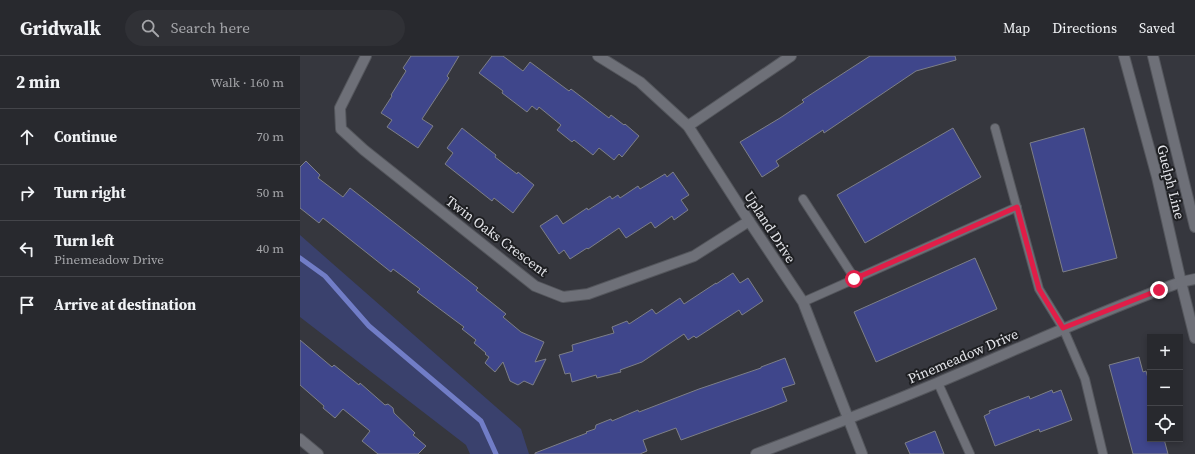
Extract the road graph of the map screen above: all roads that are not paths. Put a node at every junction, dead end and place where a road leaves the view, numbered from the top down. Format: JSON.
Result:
{"nodes":[{"id":1,"x":366,"y":56,"type":"edge"},
{"id":2,"x":598,"y":56,"type":"edge"},
{"id":3,"x":790,"y":56,"type":"edge"},
{"id":4,"x":1124,"y":56,"type":"edge"},
{"id":5,"x":1153,"y":56,"type":"edge"},
{"id":6,"x":688,"y":126,"type":"junction"},
{"id":7,"x":995,"y":128,"type":"dead end"},
{"id":8,"x":803,"y":199,"type":"dead end"},
{"id":9,"x":1017,"y":207,"type":"junction"},
{"id":10,"x":749,"y":221,"type":"junction"},
{"id":11,"x":1195,"y":227,"type":"edge"},
{"id":12,"x":1195,"y":278,"type":"edge"},
{"id":13,"x":854,"y":279,"type":"junction"},
{"id":14,"x":1181,"y":282,"type":"junction"},
{"id":15,"x":803,"y":302,"type":"junction"},
{"id":16,"x":1063,"y":328,"type":"junction"},
{"id":17,"x":1195,"y":338,"type":"edge"},
{"id":18,"x":938,"y":383,"type":"junction"},
{"id":19,"x":849,"y":420,"type":"junction"},
{"id":20,"x":300,"y":439,"type":"edge"},
{"id":21,"x":318,"y":454,"type":"edge"},
{"id":22,"x":756,"y":454,"type":"edge"},
{"id":23,"x":862,"y":454,"type":"edge"},
{"id":24,"x":970,"y":454,"type":"edge"},
{"id":25,"x":1104,"y":454,"type":"edge"}],
"edges":[{"from":1,"to":10,"type":"street","name":"Twin Oaks Crescent"},
{"from":2,"to":6,"type":"street","name":"Upland Drive"},
{"from":3,"to":6,"type":"street"},
{"from":4,"to":14,"type":"street","name":"Guelph Line"},
{"from":5,"to":11,"type":"street","name":"Guelph Line"},
{"from":6,"to":10,"type":"street","name":"Upland Drive"},
{"from":7,"to":9,"type":"lane"},
{"from":8,"to":13,"type":"lane"},
{"from":9,"to":13,"type":"lane"},
{"from":9,"to":16,"type":"lane"},
{"from":10,"to":15,"type":"street","name":"Upland Drive"},
{"from":12,"to":14,"type":"street","name":"Pinemeadow Drive"},
{"from":13,"to":15,"type":"lane"},
{"from":14,"to":16,"type":"street","name":"Pinemeadow Drive"},
{"from":14,"to":17,"type":"street","name":"Guelph Line"},
{"from":15,"to":19,"type":"street","name":"Upland Drive"},
{"from":16,"to":18,"type":"street","name":"Pinemeadow Drive"},
{"from":16,"to":25,"type":"lane"},
{"from":18,"to":19,"type":"street","name":"Pinemeadow Drive"},
{"from":18,"to":24,"type":"lane"},
{"from":19,"to":22,"type":"street","name":"Pinemeadow Drive"},
{"from":19,"to":23,"type":"street","name":"Upland Drive"},
{"from":20,"to":21,"type":"street"}]}
